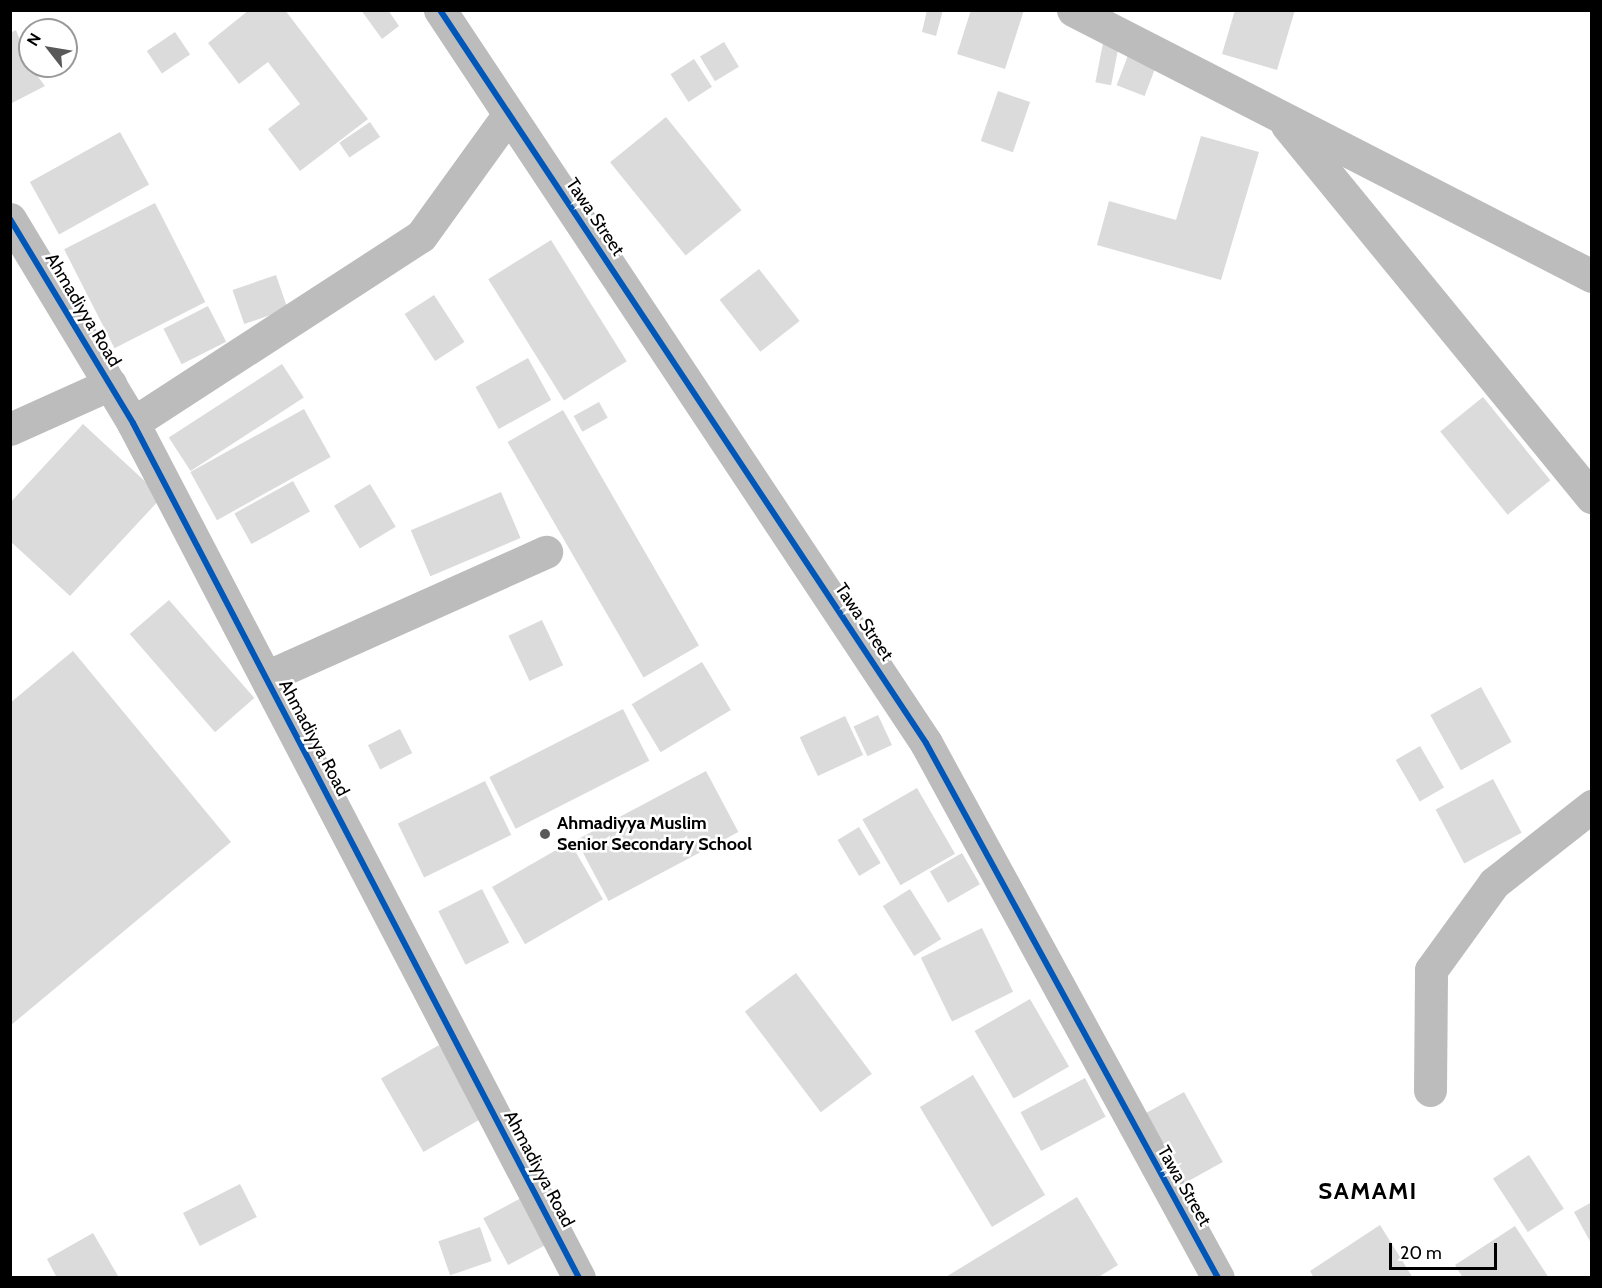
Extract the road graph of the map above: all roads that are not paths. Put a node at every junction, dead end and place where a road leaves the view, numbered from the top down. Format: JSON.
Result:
{"nodes":[{"id":1,"x":440,"y":10,"type":"edge"},
{"id":2,"x":1072,"y":10,"type":"edge"},
{"id":3,"x":509,"y":114,"type":"junction"},
{"id":4,"x":1281,"y":116,"type":"junction"},
{"id":5,"x":10,"y":219,"type":"edge"},
{"id":6,"x":1592,"y":276,"type":"edge"},
{"id":7,"x":110,"y":384,"type":"junction"},
{"id":8,"x":133,"y":423,"type":"junction"},
{"id":9,"x":10,"y":429,"type":"edge"},
{"id":10,"x":1592,"y":497,"type":"edge"},
{"id":11,"x":546,"y":552,"type":"dead end"},
{"id":12,"x":266,"y":677,"type":"junction"},
{"id":13,"x":1592,"y":806,"type":"edge"},
{"id":14,"x":1430,"y":1090,"type":"dead end"},
{"id":15,"x":579,"y":1278,"type":"edge"},
{"id":16,"x":1218,"y":1278,"type":"edge"}],
"edges":[{"from":1,"to":3,"type":"street","name":"Tawa Street"},
{"from":2,"to":4,"type":"street"},
{"from":3,"to":8,"type":"street"},
{"from":3,"to":16,"type":"street","name":"Tawa Street"},
{"from":4,"to":6,"type":"street"},
{"from":4,"to":10,"type":"street"},
{"from":5,"to":7,"type":"street","name":"Ahmadiyya Road"},
{"from":7,"to":8,"type":"street","name":"Ahmadiyya Road"},
{"from":7,"to":9,"type":"street"},
{"from":8,"to":12,"type":"street","name":"Ahmadiyya Road"},
{"from":11,"to":12,"type":"street"},
{"from":12,"to":15,"type":"street","name":"Ahmadiyya Road"},
{"from":13,"to":14,"type":"street"}]}
